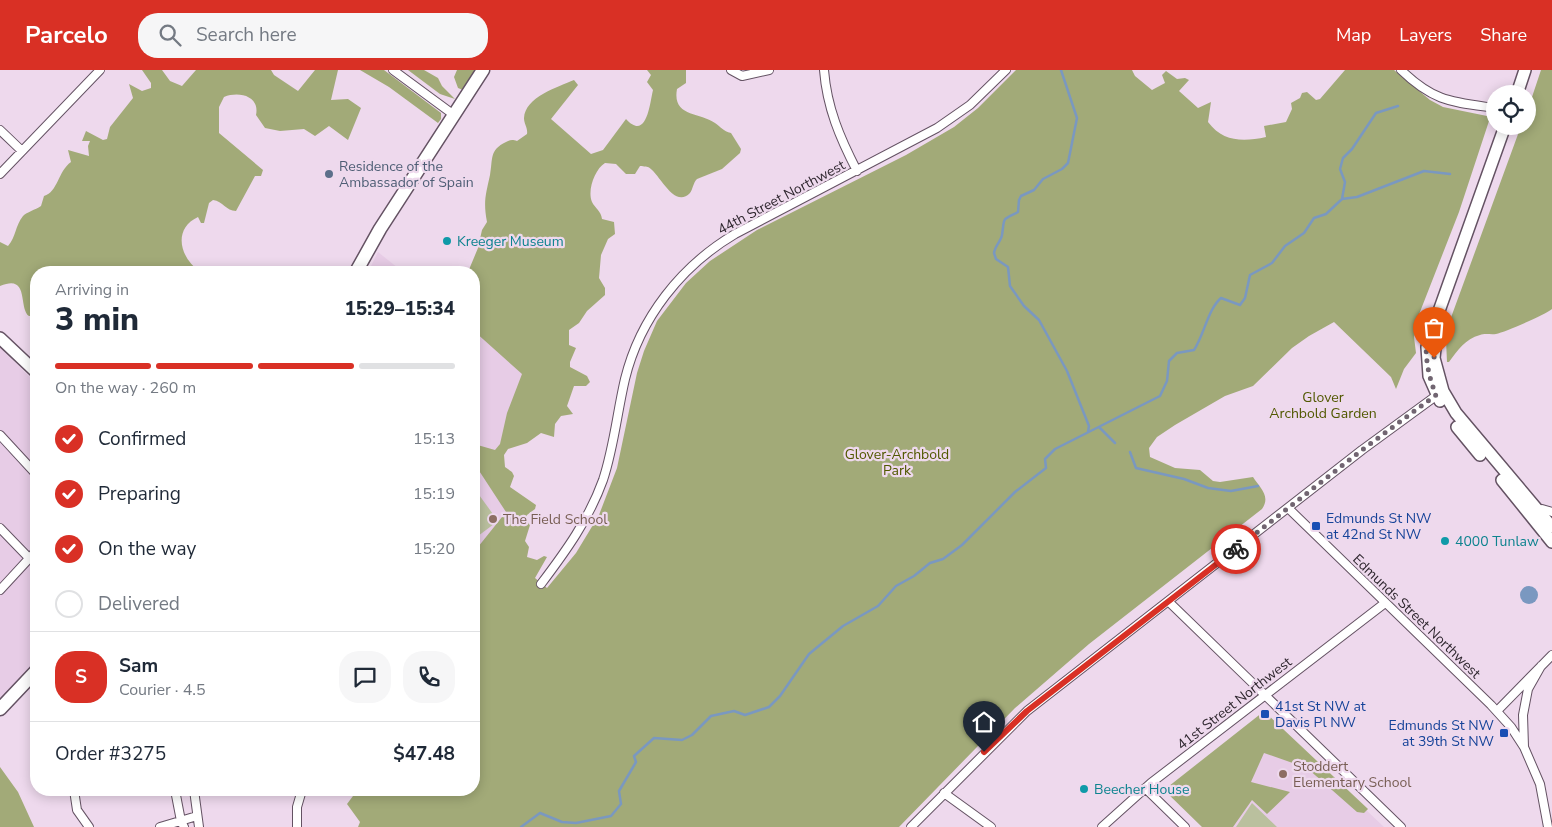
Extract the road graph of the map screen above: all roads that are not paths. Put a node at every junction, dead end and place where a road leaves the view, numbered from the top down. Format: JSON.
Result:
{"nodes":[{"id":1,"x":100,"y":70,"type":"edge"},
{"id":2,"x":393,"y":70,"type":"edge"},
{"id":3,"x":484,"y":70,"type":"edge"},
{"id":4,"x":731,"y":70,"type":"edge"},
{"id":5,"x":769,"y":70,"type":"edge"},
{"id":6,"x":824,"y":70,"type":"edge"},
{"id":7,"x":993,"y":70,"type":"edge"},
{"id":8,"x":1006,"y":70,"type":"edge"},
{"id":9,"x":1401,"y":70,"type":"edge"},
{"id":10,"x":1525,"y":70,"type":"edge"},
{"id":11,"x":998,"y":78,"type":"junction"},
{"id":12,"x":1520,"y":85,"type":"edge"},
{"id":13,"x":1486,"y":107,"type":"edge"},
{"id":14,"x":454,"y":115,"type":"junction"},
{"id":15,"x":0,"y":130,"type":"edge"},
{"id":16,"x":1502,"y":135,"type":"edge"},
{"id":17,"x":22,"y":152,"type":"junction"},
{"id":18,"x":858,"y":171,"type":"junction"},
{"id":19,"x":0,"y":174,"type":"edge"},
{"id":20,"x":359,"y":266,"type":"edge"},
{"id":21,"x":0,"y":338,"type":"edge"},
{"id":22,"x":30,"y":366,"type":"edge"},
{"id":23,"x":1439,"y":393,"type":"junction"},
{"id":24,"x":0,"y":434,"type":"edge"},
{"id":25,"x":30,"y":467,"type":"edge"},
{"id":26,"x":1288,"y":508,"type":"junction"},
{"id":27,"x":1534,"y":512,"type":"junction"},
{"id":28,"x":1552,"y":512,"type":"edge"},
{"id":29,"x":1552,"y":527,"type":"edge"},
{"id":30,"x":0,"y":528,"type":"edge"},
{"id":31,"x":1552,"y":542,"type":"edge"},
{"id":32,"x":29,"y":558,"type":"joint"},
{"id":33,"x":541,"y":584,"type":"dead end"},
{"id":34,"x":0,"y":590,"type":"edge"},
{"id":35,"x":1169,"y":602,"type":"junction"},
{"id":36,"x":1385,"y":603,"type":"junction"},
{"id":37,"x":1552,"y":655,"type":"edge"},
{"id":38,"x":1541,"y":666,"type":"junction"},
{"id":39,"x":30,"y":677,"type":"edge"},
{"id":40,"x":1265,"y":696,"type":"junction"},
{"id":41,"x":0,"y":709,"type":"edge"},
{"id":42,"x":1497,"y":711,"type":"junction"},
{"id":43,"x":1524,"y":747,"type":"junction"},
{"id":44,"x":1145,"y":788,"type":"junction"},
{"id":45,"x":944,"y":793,"type":"junction"},
{"id":46,"x":75,"y":796,"type":"edge"},
{"id":47,"x":176,"y":796,"type":"edge"},
{"id":48,"x":194,"y":796,"type":"edge"},
{"id":49,"x":300,"y":796,"type":"edge"},
{"id":50,"x":196,"y":816,"type":"junction"},
{"id":51,"x":183,"y":824,"type":"edge"},
{"id":52,"x":89,"y":827,"type":"edge"},
{"id":53,"x":160,"y":827,"type":"edge"},
{"id":54,"x":199,"y":827,"type":"edge"},
{"id":55,"x":297,"y":827,"type":"edge"},
{"id":56,"x":911,"y":827,"type":"edge"},
{"id":57,"x":991,"y":827,"type":"edge"},
{"id":58,"x":1102,"y":827,"type":"edge"},
{"id":59,"x":1185,"y":827,"type":"edge"},
{"id":60,"x":1401,"y":827,"type":"edge"},
{"id":61,"x":1548,"y":827,"type":"edge"}],
"edges":[{"from":1,"to":17,"type":"street"},
{"from":2,"to":14,"type":"street"},
{"from":3,"to":14,"type":"main road"},
{"from":4,"to":5,"type":"street"},
{"from":6,"to":18,"type":"street"},
{"from":7,"to":11,"type":"street"},
{"from":8,"to":11,"type":"street","name":"44th Street Northwest"},
{"from":9,"to":13,"type":"street"},
{"from":10,"to":12,"type":"street"},
{"from":11,"to":18,"type":"street","name":"44th Street Northwest"},
{"from":14,"to":20,"type":"main road"},
{"from":15,"to":17,"type":"street"},
{"from":16,"to":23,"type":"street"},
{"from":17,"to":19,"type":"street"},
{"from":18,"to":33,"type":"street","name":"44th Street Northwest"},
{"from":21,"to":22,"type":"street"},
{"from":23,"to":26,"type":"street"},
{"from":23,"to":27,"type":"street"},
{"from":24,"to":25,"type":"street"},
{"from":26,"to":35,"type":"street"},
{"from":26,"to":36,"type":"street","name":"Edmunds Street Northwest"},
{"from":27,"to":28,"type":"street"},
{"from":27,"to":29,"type":"street"},
{"from":27,"to":31,"type":"street"},
{"from":30,"to":32,"type":"street"},
{"from":32,"to":34,"type":"street"},
{"from":35,"to":40,"type":"street"},
{"from":35,"to":45,"type":"street"},
{"from":36,"to":40,"type":"street","name":"41st Street Northwest"},
{"from":36,"to":42,"type":"street","name":"Edmunds Street Northwest"},
{"from":37,"to":38,"type":"street"},
{"from":38,"to":42,"type":"street"},
{"from":38,"to":43,"type":"street"},
{"from":39,"to":41,"type":"main road"},
{"from":40,"to":44,"type":"street","name":"41st Street Northwest"},
{"from":40,"to":60,"type":"street"},
{"from":42,"to":43,"type":"street","name":"Edmunds Street Northwest"},
{"from":43,"to":61,"type":"street","name":"Edmunds Street Northwest"},
{"from":44,"to":58,"type":"street","name":"41st Street Northwest"},
{"from":44,"to":59,"type":"street"},
{"from":45,"to":56,"type":"street"},
{"from":45,"to":57,"type":"street"},
{"from":46,"to":52,"type":"street"},
{"from":47,"to":51,"type":"street"},
{"from":48,"to":50,"type":"street"},
{"from":49,"to":55,"type":"street"},
{"from":50,"to":51,"type":"street"},
{"from":50,"to":54,"type":"street"},
{"from":51,"to":53,"type":"street"}]}
